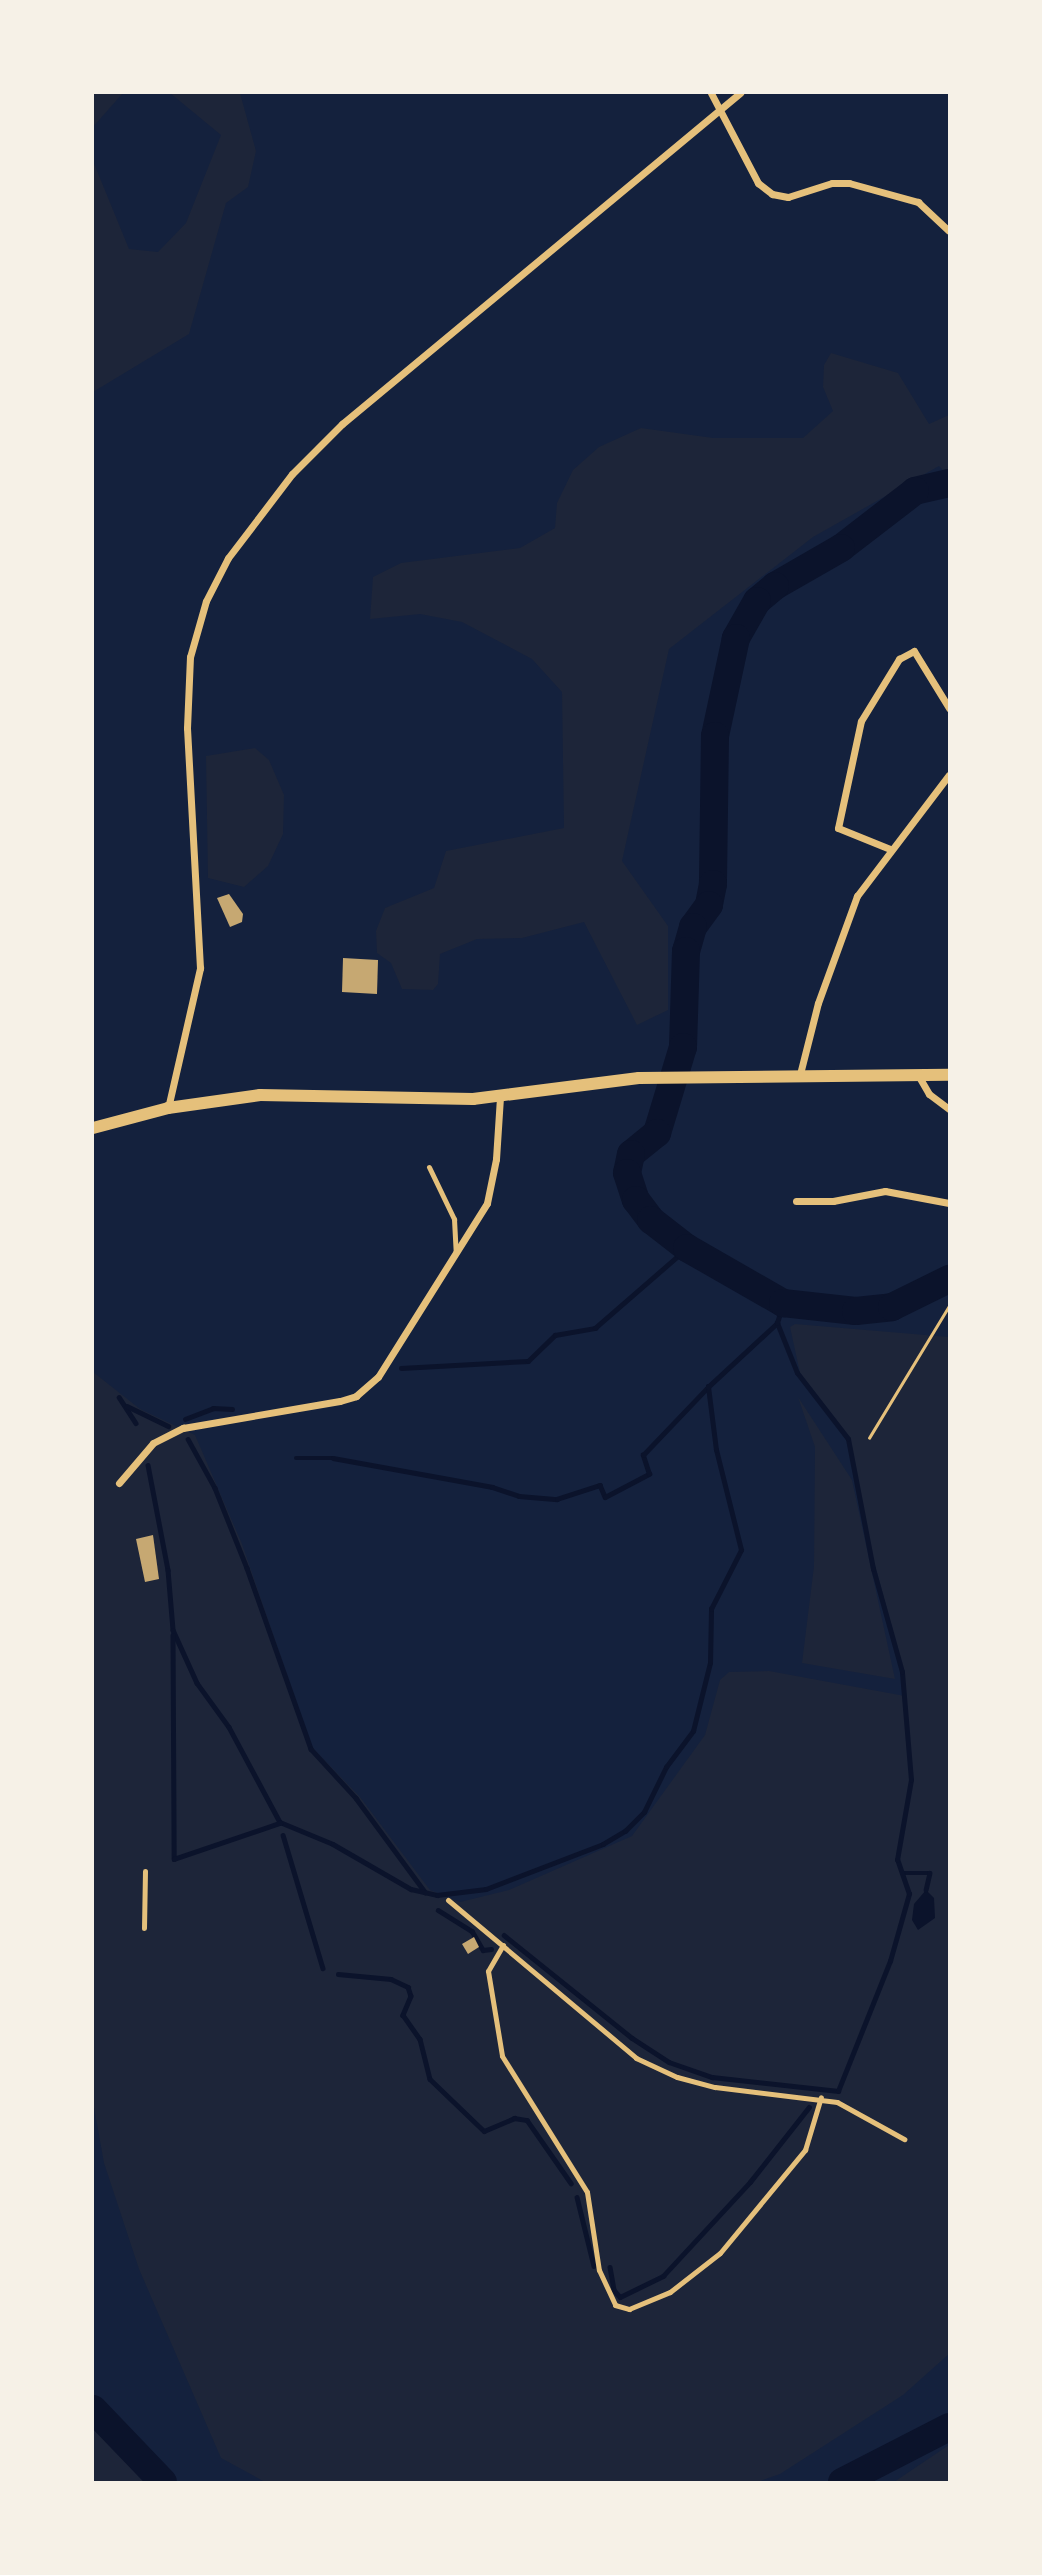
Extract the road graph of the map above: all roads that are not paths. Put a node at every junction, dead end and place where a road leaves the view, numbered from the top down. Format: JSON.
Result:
{"nodes":[{"id":1,"x":711,"y":93,"type":"edge"},
{"id":2,"x":740,"y":93,"type":"edge"},
{"id":3,"x":719,"y":110,"type":"junction"},
{"id":4,"x":949,"y":231,"type":"edge"},
{"id":5,"x":949,"y":708,"type":"edge"},
{"id":6,"x":949,"y":775,"type":"edge"},
{"id":7,"x":890,"y":849,"type":"junction"},
{"id":8,"x":800,"y":1074,"type":"junction"},
{"id":9,"x":918,"y":1074,"type":"junction"},
{"id":10,"x":949,"y":1075,"type":"edge"},
{"id":11,"x":500,"y":1097,"type":"junction"},
{"id":12,"x":168,"y":1108,"type":"junction"},
{"id":13,"x":949,"y":1109,"type":"edge"},
{"id":14,"x":93,"y":1128,"type":"edge"},
{"id":15,"x":429,"y":1167,"type":"dead end"},
{"id":16,"x":796,"y":1201,"type":"dead end"},
{"id":17,"x":949,"y":1203,"type":"edge"},
{"id":18,"x":456,"y":1257,"type":"junction"},
{"id":19,"x":119,"y":1483,"type":"dead end"},
{"id":20,"x":145,"y":1871,"type":"dead end"},
{"id":21,"x":448,"y":1900,"type":"dead end"},
{"id":22,"x":144,"y":1928,"type":"dead end"},
{"id":23,"x":503,"y":1945,"type":"junction"},
{"id":24,"x":821,"y":2098,"type":"junction"},
{"id":25,"x":905,"y":2139,"type":"dead end"}],
"edges":[{"from":1,"to":3,"type":"street"},
{"from":2,"to":3,"type":"street"},
{"from":3,"to":4,"type":"street"},
{"from":3,"to":12,"type":"street"},
{"from":5,"to":7,"type":"street"},
{"from":6,"to":7,"type":"street"},
{"from":7,"to":8,"type":"street"},
{"from":8,"to":9,"type":"main road"},
{"from":8,"to":11,"type":"main road"},
{"from":9,"to":10,"type":"main road"},
{"from":9,"to":13,"type":"street"},
{"from":11,"to":12,"type":"main road"},
{"from":11,"to":18,"type":"street"},
{"from":12,"to":14,"type":"main road"},
{"from":15,"to":18,"type":"street"},
{"from":16,"to":17,"type":"street"},
{"from":18,"to":19,"type":"street"},
{"from":20,"to":22,"type":"street"},
{"from":21,"to":23,"type":"street"},
{"from":23,"to":24,"type":"street"},
{"from":23,"to":24,"type":"street"},
{"from":24,"to":25,"type":"street"}]}
